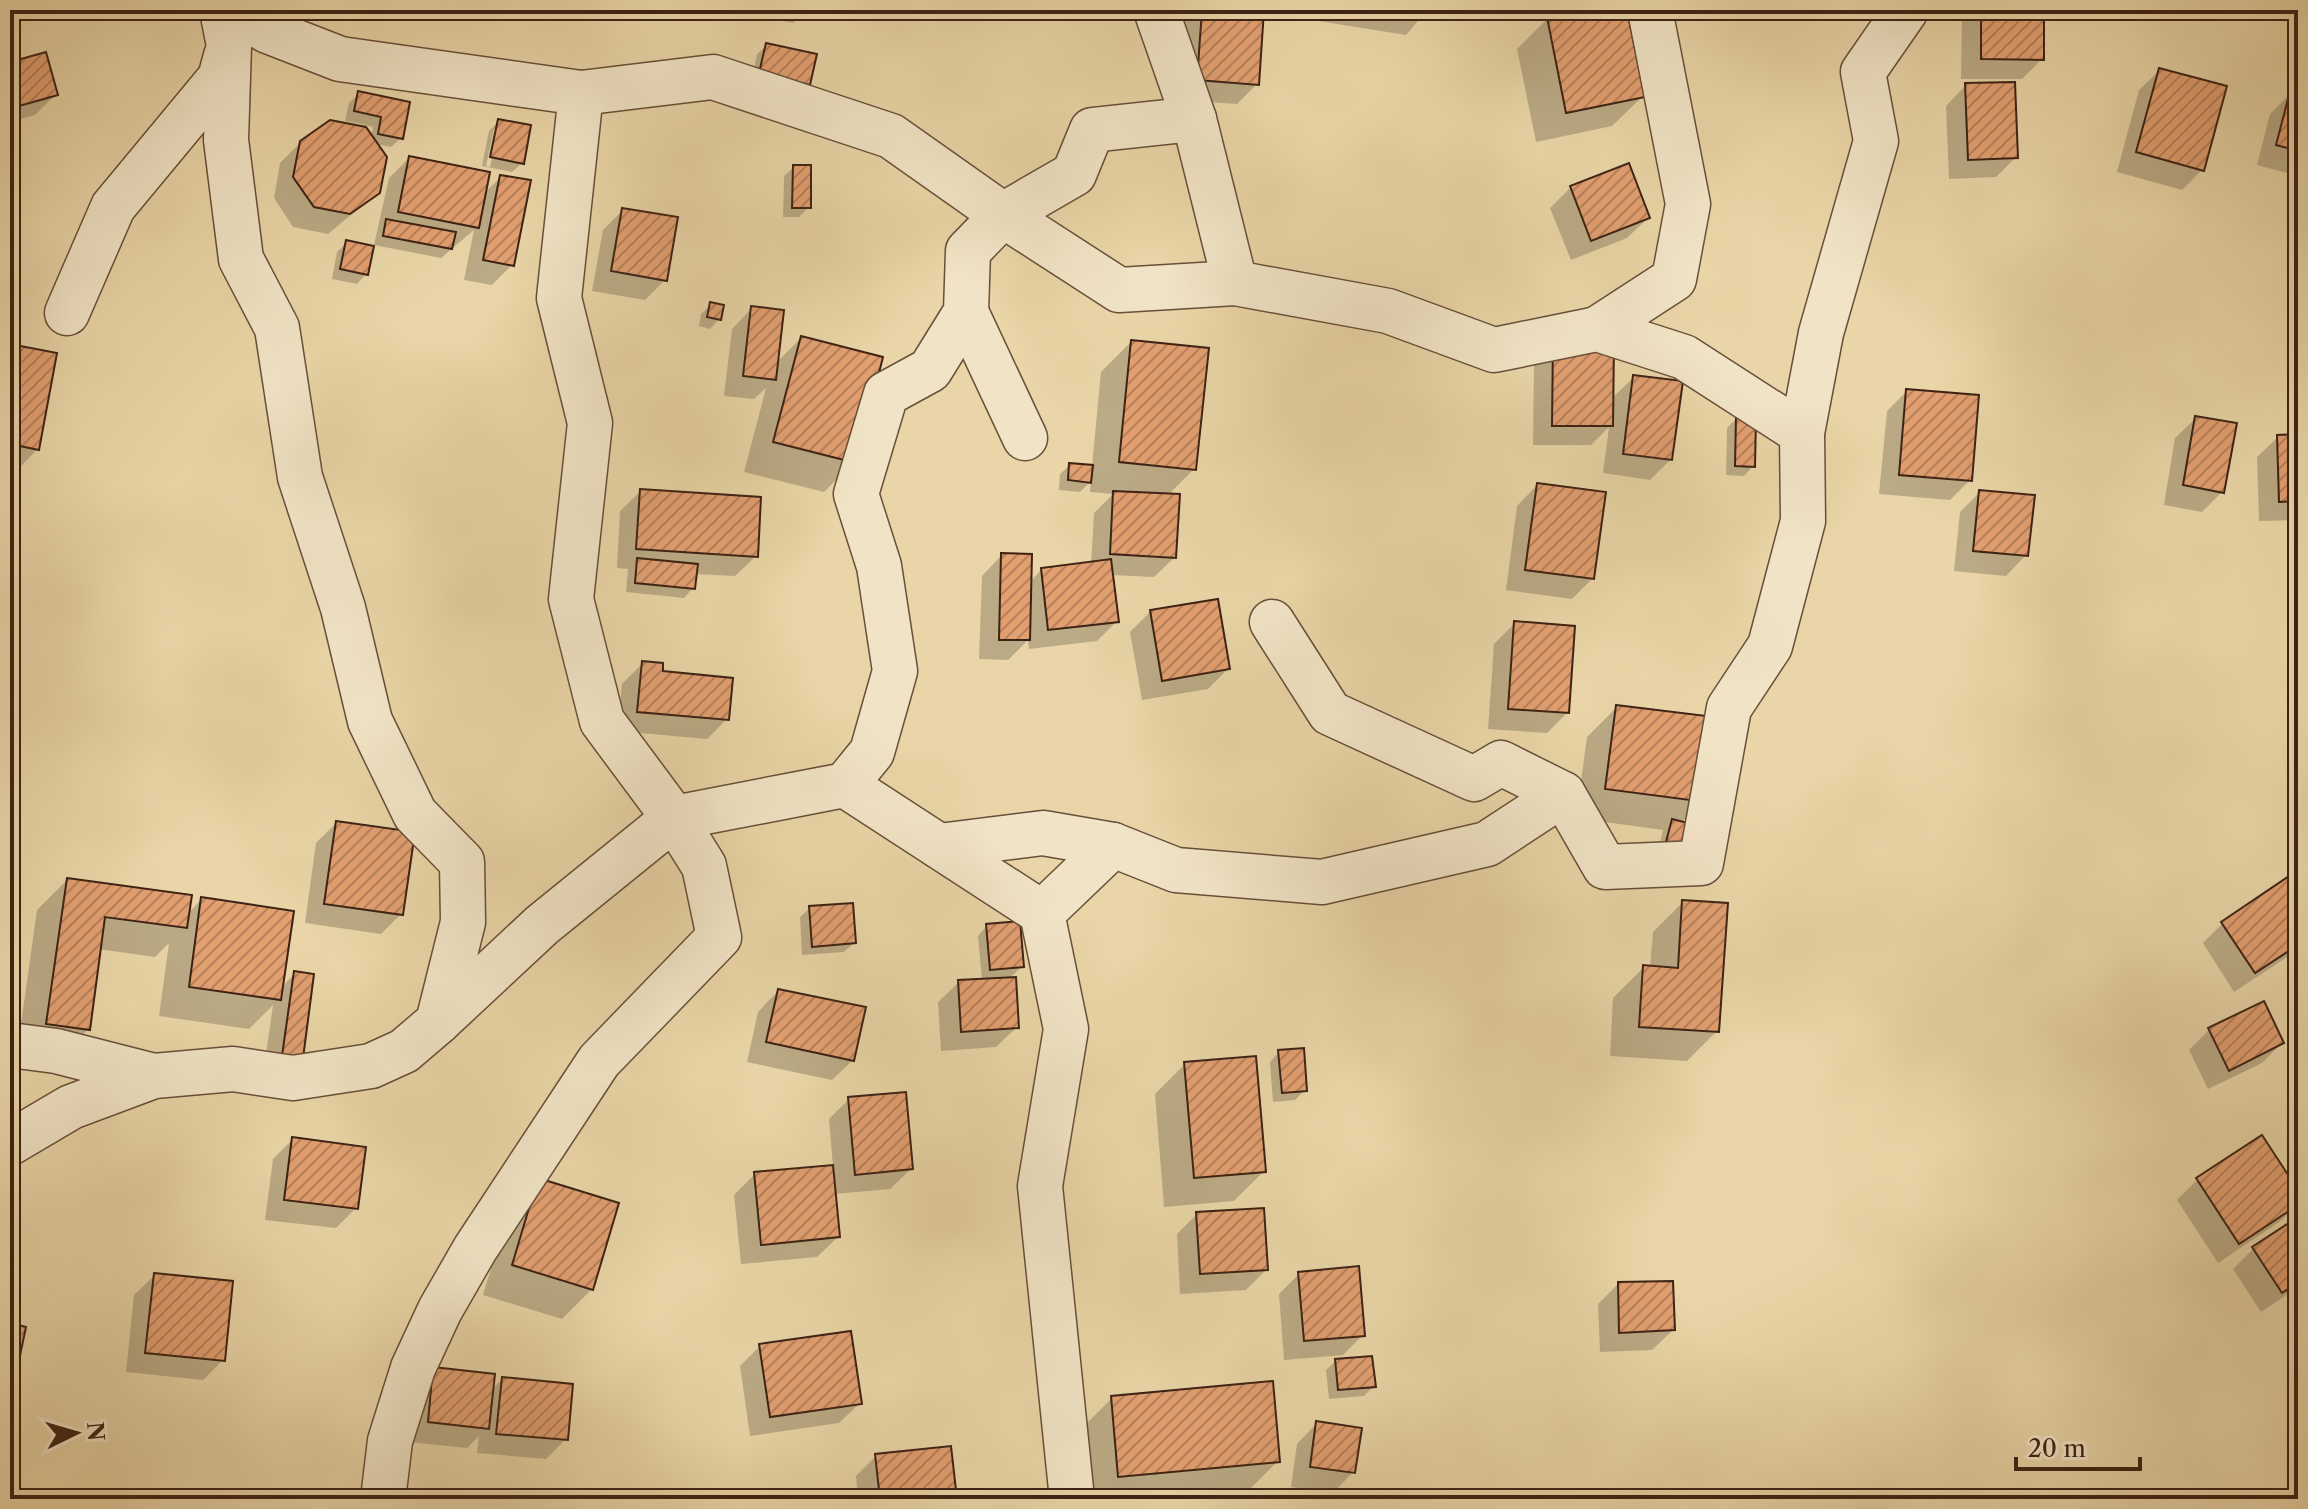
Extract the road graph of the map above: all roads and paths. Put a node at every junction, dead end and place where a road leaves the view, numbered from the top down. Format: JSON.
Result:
{"nodes":[{"id":1,"x":1156,"y":10,"type":"edge"},
{"id":2,"x":1650,"y":10,"type":"edge"},
{"id":3,"x":1906,"y":10,"type":"edge"},
{"id":4,"x":227,"y":22,"type":"edge"},
{"id":5,"x":581,"y":93,"type":"junction"},
{"id":6,"x":1194,"y":119,"type":"junction"},
{"id":7,"x":1003,"y":215,"type":"junction"},
{"id":8,"x":1235,"y":283,"type":"junction"},
{"id":9,"x":966,"y":312,"type":"junction"},
{"id":10,"x":67,"y":313,"type":"dead end"},
{"id":11,"x":1597,"y":329,"type":"junction"},
{"id":12,"x":1802,"y":433,"type":"junction"},
{"id":13,"x":1025,"y":438,"type":"dead end"},
{"id":14,"x":1272,"y":622,"type":"dead end"},
{"id":15,"x":1474,"y":779,"type":"junction"},
{"id":16,"x":845,"y":785,"type":"junction"},
{"id":17,"x":1563,"y":794,"type":"junction"},
{"id":18,"x":674,"y":818,"type":"junction"},
{"id":19,"x":1487,"y":844,"type":"junction"},
{"id":20,"x":1113,"y":845,"type":"junction"},
{"id":21,"x":939,"y":846,"type":"junction"},
{"id":22,"x":1042,"y":913,"type":"junction"},
{"id":23,"x":438,"y":1022,"type":"junction"},
{"id":24,"x":10,"y":1045,"type":"edge"},
{"id":25,"x":154,"y":1076,"type":"junction"},
{"id":26,"x":10,"y":1143,"type":"edge"},
{"id":27,"x":383,"y":1499,"type":"edge"},
{"id":28,"x":1072,"y":1499,"type":"edge"}],
"edges":[{"from":1,"to":6,"type":"street"},
{"from":2,"to":11,"type":"street"},
{"from":3,"to":12,"type":"street"},
{"from":4,"to":5,"type":"street"},
{"from":4,"to":10,"type":"street"},
{"from":4,"to":23,"type":"street"},
{"from":5,"to":7,"type":"street"},
{"from":5,"to":18,"type":"street"},
{"from":6,"to":7,"type":"street"},
{"from":6,"to":8,"type":"street"},
{"from":7,"to":8,"type":"street"},
{"from":7,"to":9,"type":"street"},
{"from":8,"to":11,"type":"street"},
{"from":9,"to":13,"type":"street"},
{"from":9,"to":16,"type":"street"},
{"from":11,"to":12,"type":"street"},
{"from":12,"to":17,"type":"street"},
{"from":14,"to":15,"type":"street"},
{"from":15,"to":17,"type":"street"},
{"from":15,"to":19,"type":"street"},
{"from":16,"to":18,"type":"street"},
{"from":16,"to":21,"type":"street"},
{"from":17,"to":19,"type":"street"},
{"from":18,"to":23,"type":"street"},
{"from":18,"to":27,"type":"street"},
{"from":19,"to":20,"type":"street"},
{"from":20,"to":21,"type":"street"},
{"from":20,"to":22,"type":"street"},
{"from":21,"to":22,"type":"street"},
{"from":22,"to":28,"type":"street"},
{"from":23,"to":25,"type":"street"},
{"from":24,"to":25,"type":"street"},
{"from":25,"to":26,"type":"street"}]}
